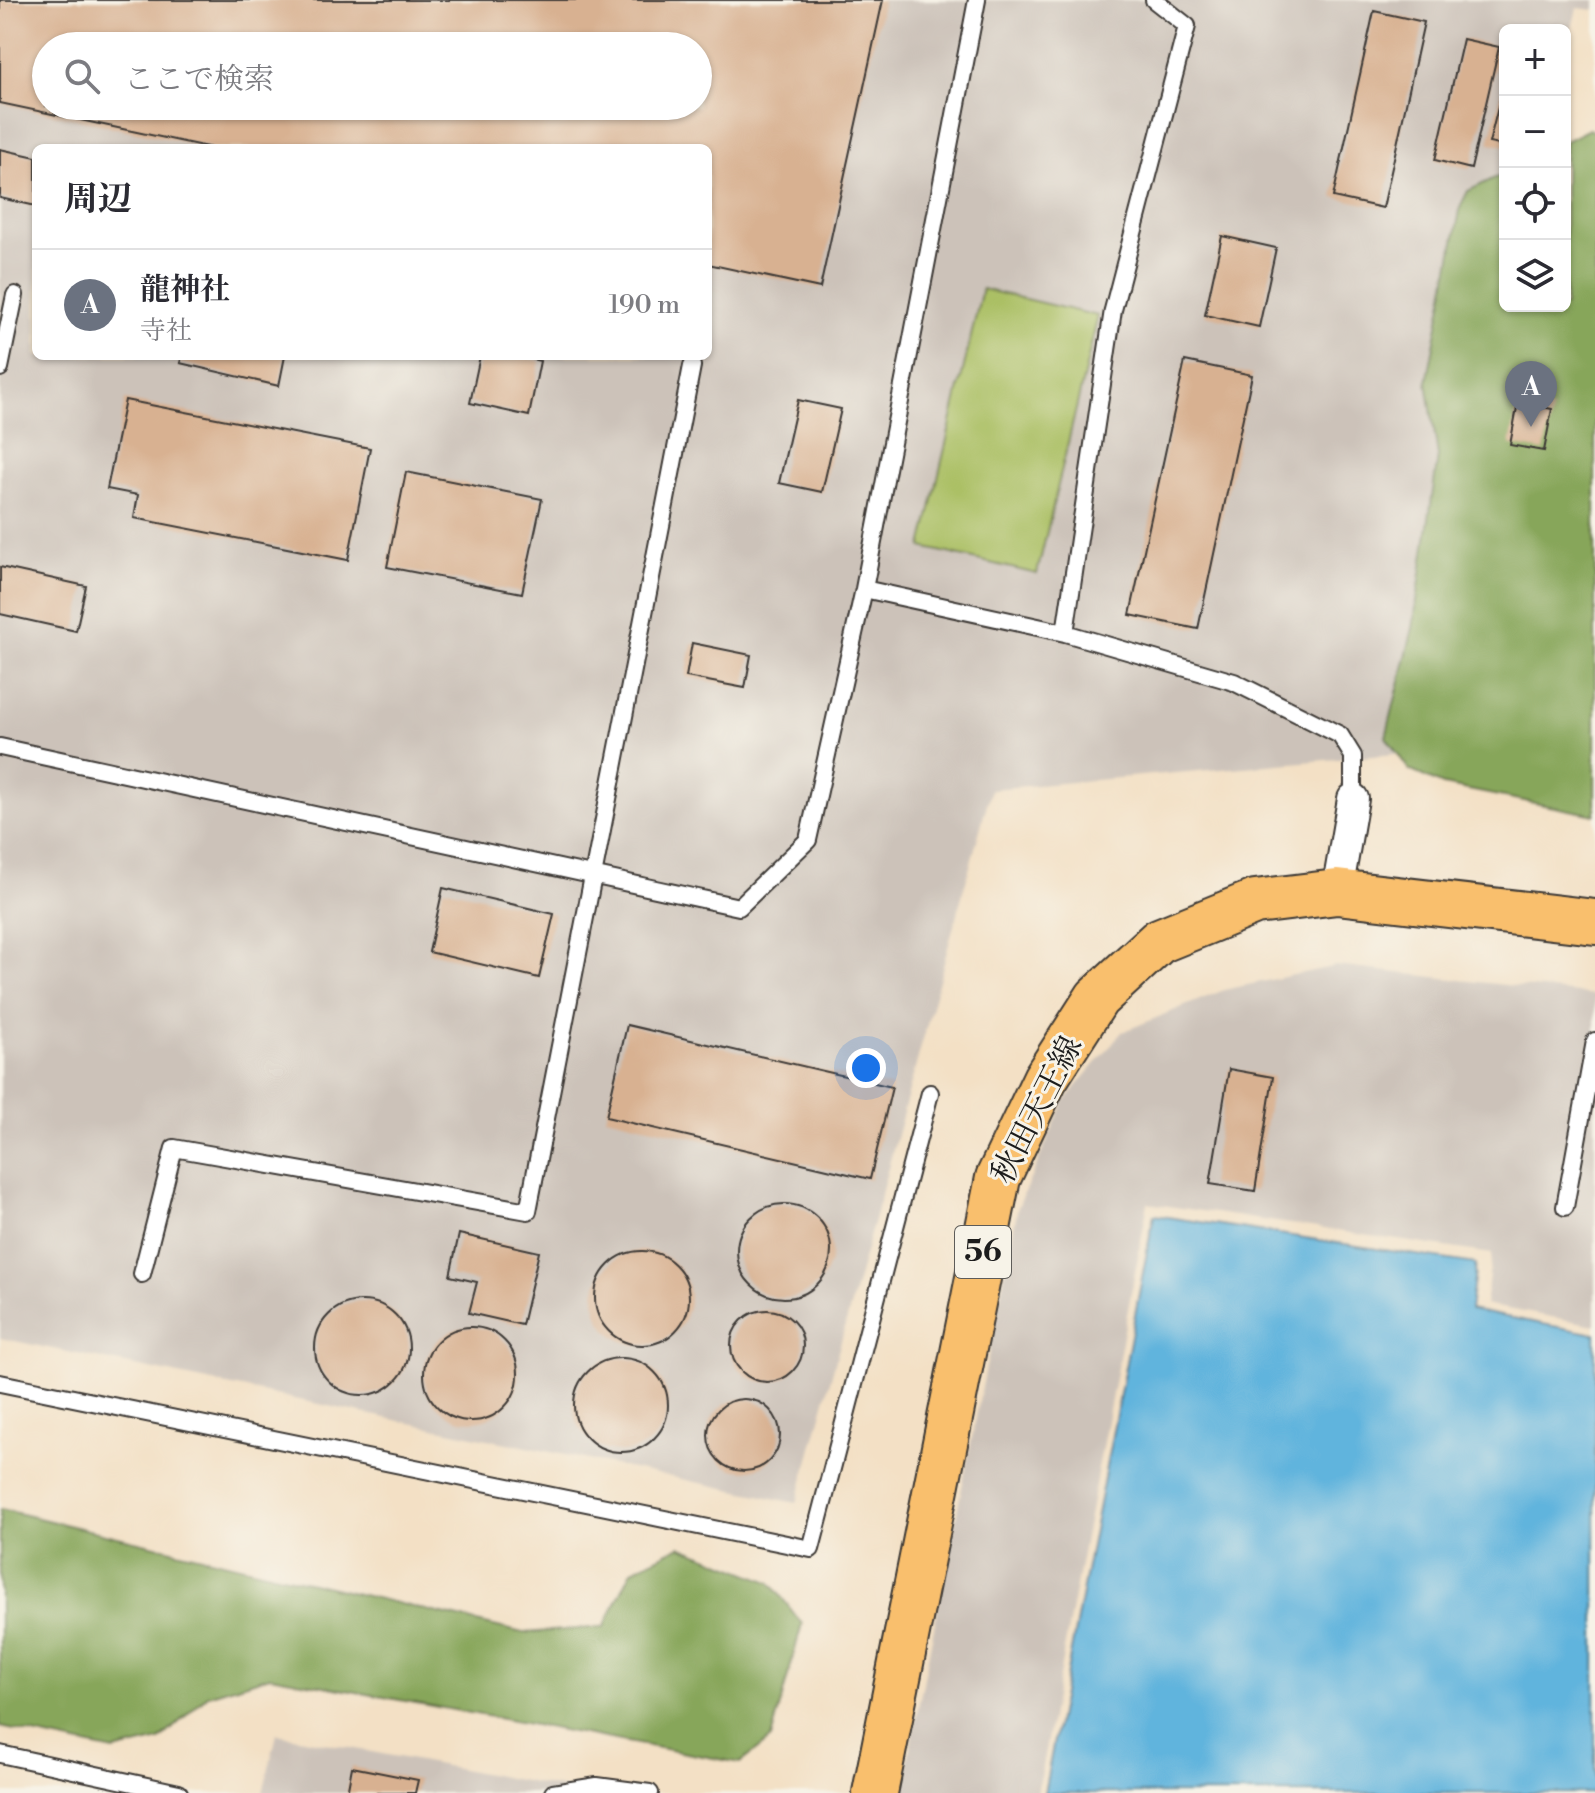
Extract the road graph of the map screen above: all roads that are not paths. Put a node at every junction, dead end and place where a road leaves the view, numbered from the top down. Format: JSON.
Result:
{"nodes":[{"id":1,"x":977,"y":0,"type":"edge"},
{"id":2,"x":1154,"y":0,"type":"edge"},
{"id":3,"x":15,"y":295,"type":"dead end"},
{"id":4,"x":692,"y":366,"type":"dead end"},
{"id":5,"x":0,"y":368,"type":"edge"},
{"id":6,"x":864,"y":589,"type":"junction"},
{"id":7,"x":1065,"y":633,"type":"junction"},
{"id":8,"x":0,"y":747,"type":"edge"},
{"id":9,"x":1353,"y":799,"type":"joint"},
{"id":10,"x":592,"y":876,"type":"junction"},
{"id":11,"x":1337,"y":892,"type":"junction"},
{"id":12,"x":1595,"y":922,"type":"edge"},
{"id":13,"x":1595,"y":1041,"type":"edge"},
{"id":14,"x":930,"y":1093,"type":"dead end"},
{"id":15,"x":1565,"y":1207,"type":"dead end"},
{"id":16,"x":142,"y":1274,"type":"dead end"},
{"id":17,"x":0,"y":1383,"type":"edge"},
{"id":18,"x":0,"y":1754,"type":"edge"},
{"id":19,"x":179,"y":1793,"type":"edge"},
{"id":20,"x":553,"y":1793,"type":"edge"},
{"id":21,"x":650,"y":1793,"type":"edge"},
{"id":22,"x":875,"y":1793,"type":"edge"}],
"edges":[{"from":1,"to":6,"type":"lane"},
{"from":2,"to":7,"type":"lane"},
{"from":3,"to":5,"type":"lane"},
{"from":4,"to":10,"type":"lane"},
{"from":6,"to":7,"type":"lane"},
{"from":6,"to":10,"type":"lane"},
{"from":7,"to":9,"type":"lane"},
{"from":8,"to":10,"type":"lane"},
{"from":9,"to":11,"type":"street"},
{"from":10,"to":16,"type":"lane"},
{"from":11,"to":12,"type":"main road","name":"秋田天王線","number":"56"},
{"from":11,"to":22,"type":"main road","name":"秋田天王線","number":"56"},
{"from":13,"to":15,"type":"lane"},
{"from":14,"to":17,"type":"lane"},
{"from":18,"to":19,"type":"lane"},
{"from":20,"to":21,"type":"lane"}]}
